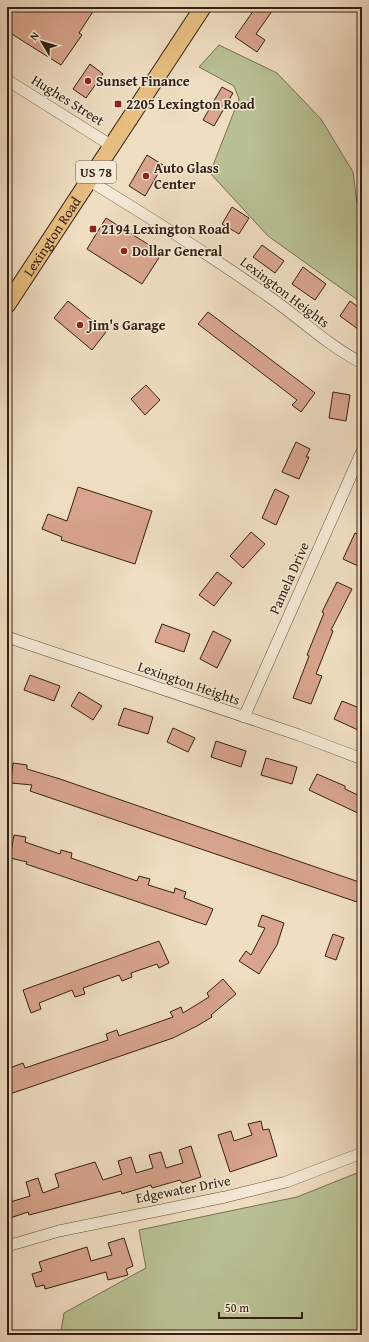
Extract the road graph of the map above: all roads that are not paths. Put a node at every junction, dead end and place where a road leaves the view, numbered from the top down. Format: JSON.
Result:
{"nodes":[{"id":1,"x":203,"y":7,"type":"edge"},
{"id":2,"x":7,"y":80,"type":"edge"},
{"id":3,"x":112,"y":146,"type":"junction"},
{"id":4,"x":90,"y":181,"type":"junction"},
{"id":5,"x":7,"y":305,"type":"edge"},
{"id":6,"x":362,"y":363,"type":"edge"},
{"id":7,"x":362,"y":451,"type":"edge"},
{"id":8,"x":7,"y":637,"type":"edge"},
{"id":9,"x":244,"y":717,"type":"junction"},
{"id":10,"x":362,"y":759,"type":"edge"},
{"id":11,"x":362,"y":1153,"type":"edge"},
{"id":12,"x":7,"y":1246,"type":"edge"}],
"edges":[{"from":1,"to":3,"type":"highway","name":"Lexington Road","number":"US 78"},
{"from":2,"to":3,"type":"street","name":"Hughes Street"},
{"from":3,"to":4,"type":"highway","name":"Lexington Road","number":"US 78"},
{"from":4,"to":5,"type":"highway","name":"Lexington Road","number":"US 78"},
{"from":4,"to":6,"type":"street","name":"Lexington Heights"},
{"from":7,"to":9,"type":"street","name":"Pamela Drive"},
{"from":8,"to":9,"type":"street","name":"Lexington Heights"},
{"from":9,"to":10,"type":"street","name":"Lexington Heights"},
{"from":11,"to":12,"type":"street","name":"Edgewater Drive"}]}
